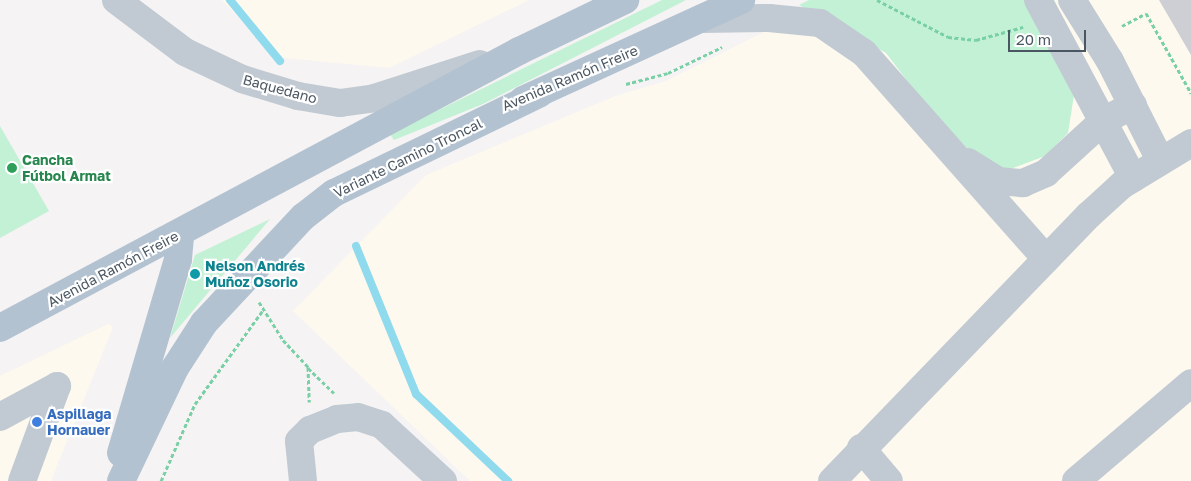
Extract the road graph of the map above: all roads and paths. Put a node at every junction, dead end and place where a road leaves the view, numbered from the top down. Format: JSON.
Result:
{"nodes":[{"id":1,"x":116,"y":0,"type":"edge"},
{"id":2,"x":624,"y":0,"type":"edge"},
{"id":3,"x":740,"y":0,"type":"edge"},
{"id":4,"x":877,"y":0,"type":"edge"},
{"id":5,"x":1072,"y":0,"type":"edge"},
{"id":6,"x":1044,"y":10,"type":"edge"},
{"id":7,"x":702,"y":19,"type":"junction"},
{"id":8,"x":1119,"y":21,"type":"dead end"},
{"id":9,"x":726,"y":45,"type":"dead end"},
{"id":10,"x":519,"y":51,"type":"junction"},
{"id":11,"x":621,"y":86,"type":"dead end"},
{"id":12,"x":1191,"y":93,"type":"edge"},
{"id":13,"x":539,"y":94,"type":"junction"},
{"id":14,"x":1133,"y":105,"type":"junction"},
{"id":15,"x":1103,"y":121,"type":"junction"},
{"id":16,"x":932,"y":132,"type":"junction"},
{"id":17,"x":1191,"y":142,"type":"edge"},
{"id":18,"x":1160,"y":160,"type":"junction"},
{"id":19,"x":1133,"y":178,"type":"junction"},
{"id":20,"x":226,"y":210,"type":"junction"},
{"id":21,"x":180,"y":234,"type":"junction"},
{"id":22,"x":1046,"y":259,"type":"junction"},
{"id":23,"x":245,"y":274,"type":"junction"},
{"id":24,"x":263,"y":310,"type":"junction"},
{"id":25,"x":0,"y":328,"type":"edge"},
{"id":26,"x":1191,"y":383,"type":"edge"},
{"id":27,"x":0,"y":417,"type":"edge"},
{"id":28,"x":310,"y":430,"type":"junction"},
{"id":29,"x":861,"y":448,"type":"junction"},
{"id":30,"x":22,"y":481,"type":"edge"},
{"id":31,"x":114,"y":481,"type":"edge"},
{"id":32,"x":121,"y":481,"type":"edge"},
{"id":33,"x":161,"y":481,"type":"edge"},
{"id":34,"x":303,"y":481,"type":"edge"},
{"id":35,"x":443,"y":481,"type":"edge"},
{"id":36,"x":832,"y":481,"type":"edge"},
{"id":37,"x":889,"y":481,"type":"edge"},
{"id":38,"x":1076,"y":481,"type":"edge"}],
"edges":[{"from":1,"to":10,"type":"street","name":"Baquedano"},
{"from":2,"to":10,"type":"main road","name":"Avenida Ramón Freire"},
{"from":3,"to":7,"type":"main road","name":"Avenida Ramón Freire"},
{"from":4,"to":6,"type":"path"},
{"from":5,"to":14,"type":"street"},
{"from":6,"to":15,"type":"street"},
{"from":7,"to":13,"type":"main road","name":"Avenida Ramón Freire"},
{"from":7,"to":16,"type":"street"},
{"from":8,"to":12,"type":"path"},
{"from":9,"to":11,"type":"path"},
{"from":10,"to":20,"type":"main road","name":"Avenida Ramón Freire"},
{"from":13,"to":20,"type":"main road","name":"Avenida Ramón Freire"},
{"from":13,"to":23,"type":"main road","name":"Variante Camino Troncal"},
{"from":14,"to":15,"type":"street"},
{"from":14,"to":18,"type":"street"},
{"from":15,"to":16,"type":"street"},
{"from":15,"to":19,"type":"street"},
{"from":16,"to":22,"type":"street"},
{"from":17,"to":18,"type":"street"},
{"from":18,"to":19,"type":"street"},
{"from":19,"to":22,"type":"street"},
{"from":20,"to":21,"type":"main road","name":"Avenida Ramón Freire"},
{"from":21,"to":25,"type":"main road","name":"Avenida Ramón Freire"},
{"from":21,"to":31,"type":"main road"},
{"from":22,"to":29,"type":"street"},
{"from":23,"to":24,"type":"path"},
{"from":23,"to":32,"type":"main road","name":"Variante Camino Troncal"},
{"from":24,"to":28,"type":"path"},
{"from":24,"to":33,"type":"path"},
{"from":26,"to":38,"type":"street"},
{"from":27,"to":30,"type":"street"},
{"from":28,"to":34,"type":"street"},
{"from":28,"to":35,"type":"street"},
{"from":29,"to":36,"type":"street"},
{"from":29,"to":37,"type":"street"}]}
